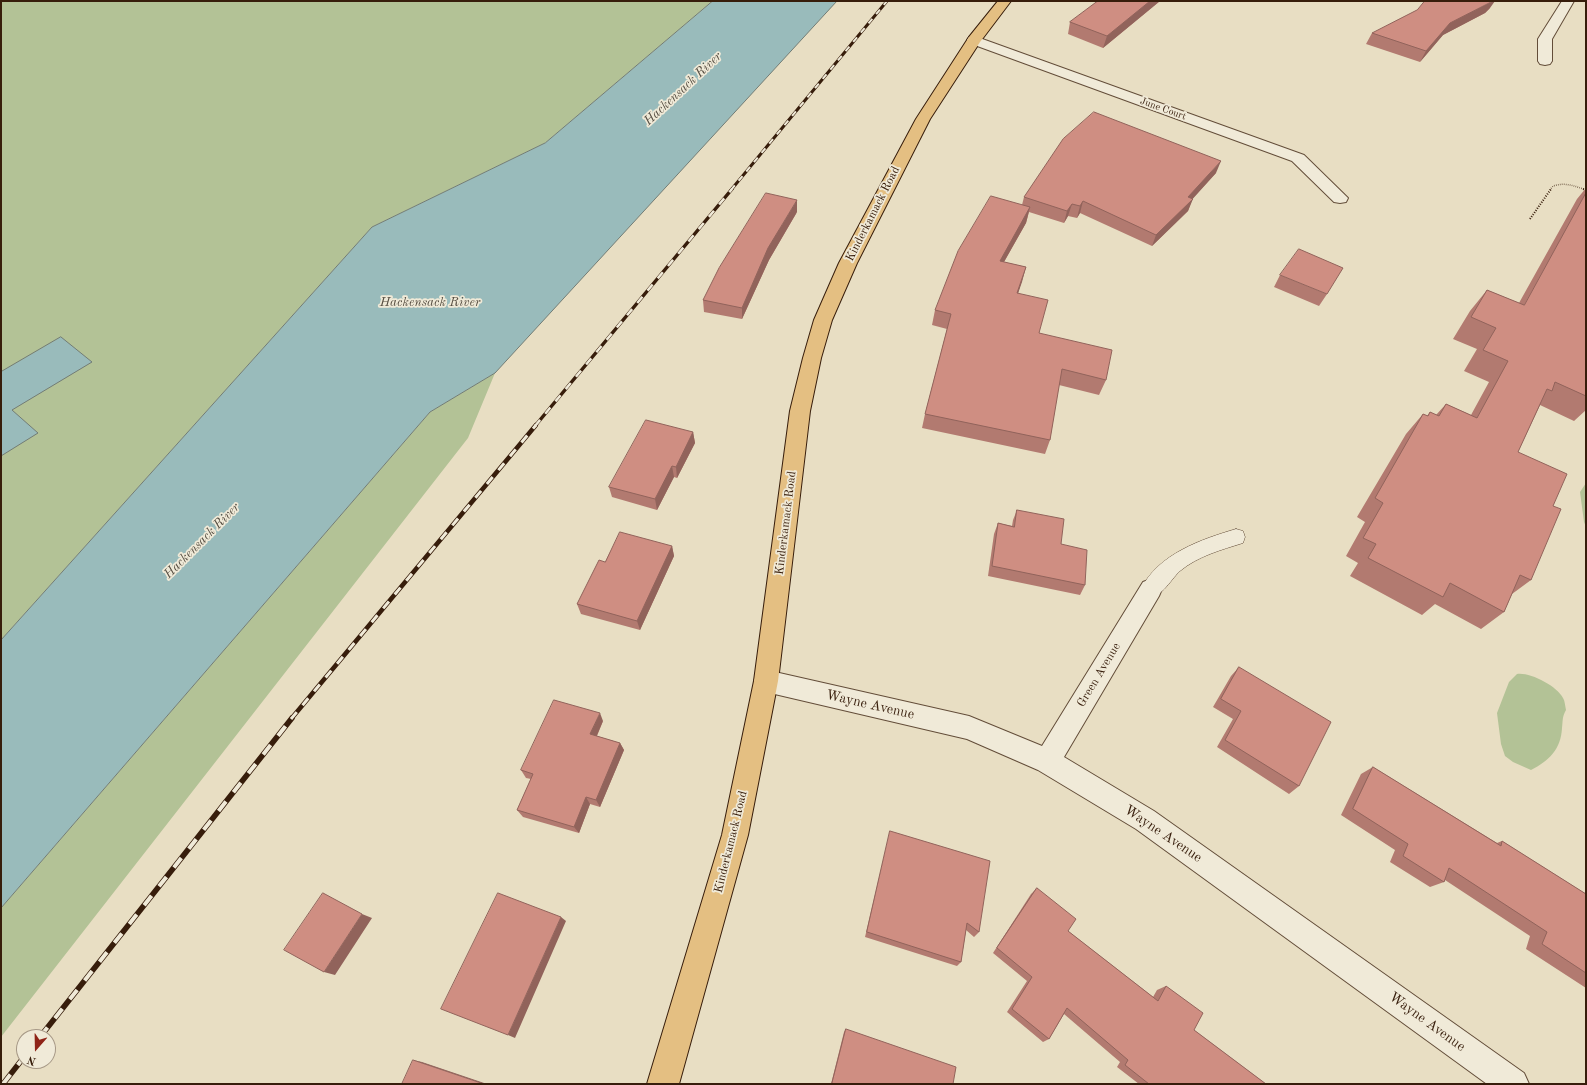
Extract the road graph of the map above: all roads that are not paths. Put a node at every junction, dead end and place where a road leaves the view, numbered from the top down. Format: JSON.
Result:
{"nodes":[{"id":1,"x":1005,"y":1,"type":"edge"},
{"id":2,"x":1568,"y":1,"type":"edge"},
{"id":3,"x":974,"y":40,"type":"junction"},
{"id":4,"x":1545,"y":62,"type":"dead end"},
{"id":5,"x":1340,"y":198,"type":"dead end"},
{"id":6,"x":1236,"y":538,"type":"dead end"},
{"id":7,"x":1151,"y":589,"type":"joint"},
{"id":8,"x":766,"y":681,"type":"junction"},
{"id":9,"x":1047,"y":761,"type":"junction"},
{"id":10,"x":663,"y":1084,"type":"edge"},
{"id":11,"x":1513,"y":1084,"type":"edge"}],
"edges":[{"from":1,"to":3,"type":"main road","name":"Kinderkamack Road"},
{"from":2,"to":4,"type":"street"},
{"from":3,"to":5,"type":"street","name":"June Court"},
{"from":3,"to":8,"type":"main road","name":"Kinderkamack Road"},
{"from":6,"to":7,"type":"lane"},
{"from":7,"to":9,"type":"street","name":"Green Avenue"},
{"from":8,"to":9,"type":"street","name":"Wayne Avenue"},
{"from":8,"to":10,"type":"main road","name":"Kinderkamack Road"},
{"from":9,"to":11,"type":"street","name":"Wayne Avenue"}]}
